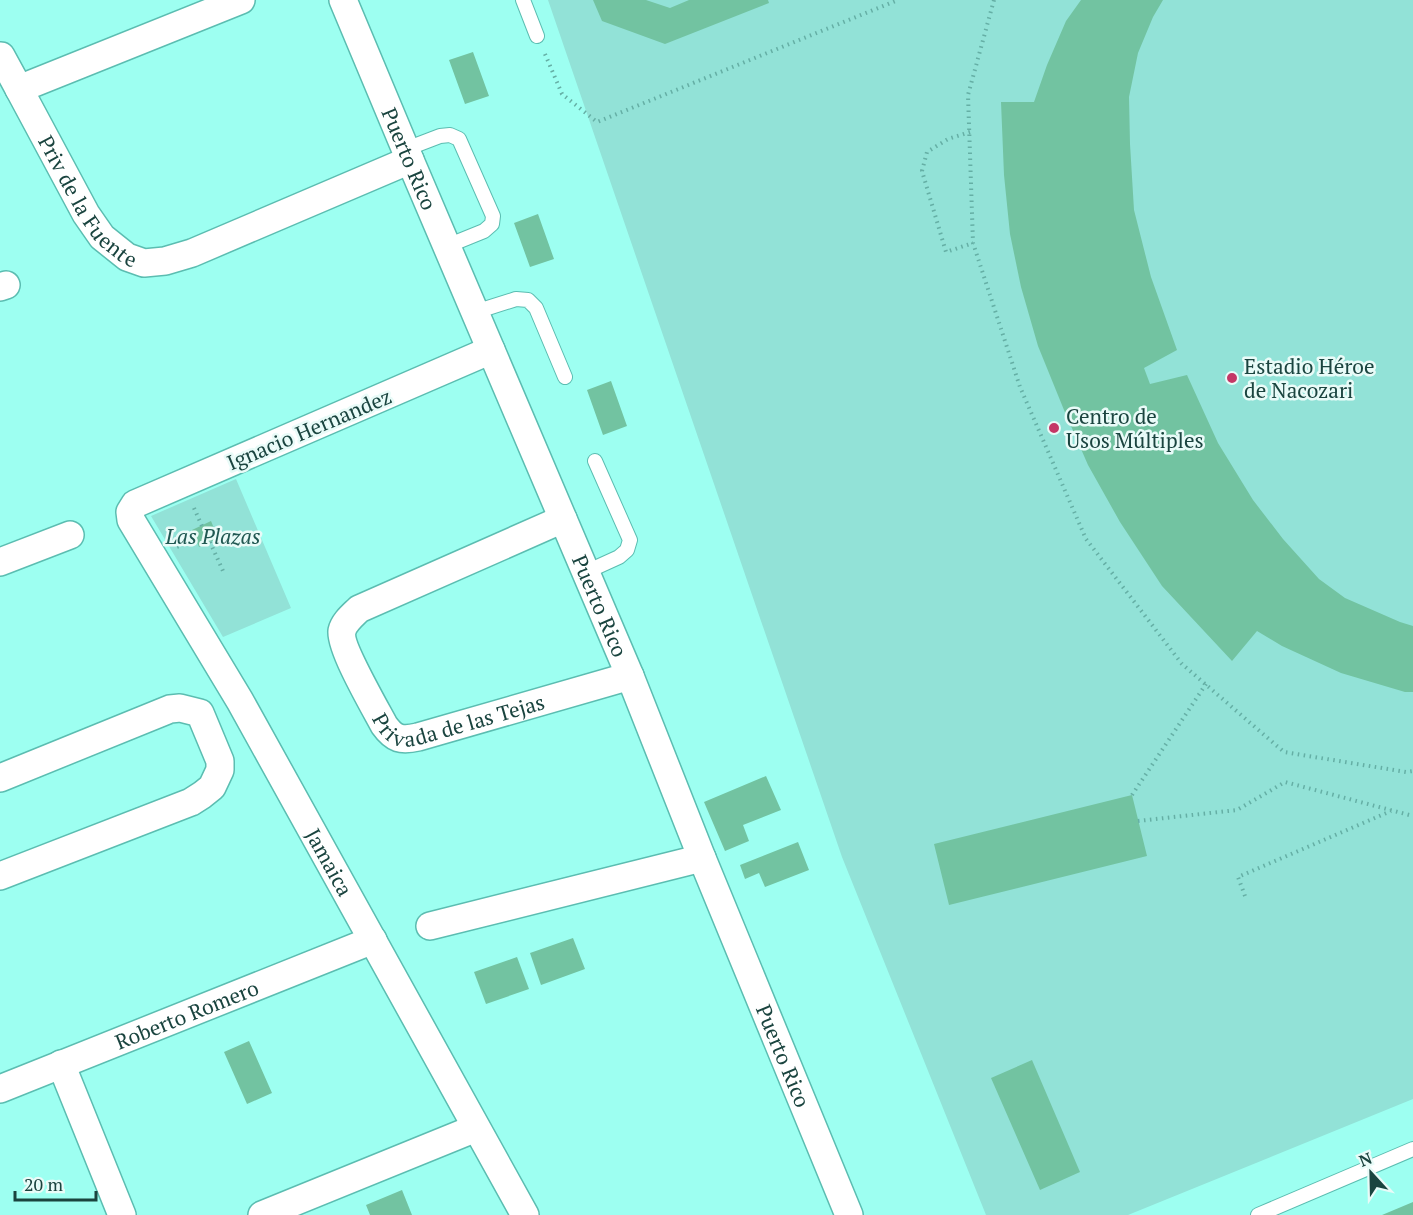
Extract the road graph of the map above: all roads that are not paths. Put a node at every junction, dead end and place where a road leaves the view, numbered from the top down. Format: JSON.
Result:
{"nodes":[{"id":1,"x":241,"y":0,"type":"edge"},
{"id":2,"x":344,"y":0,"type":"edge"},
{"id":3,"x":522,"y":0,"type":"edge"},
{"id":4,"x":537,"y":36,"type":"road end"},
{"id":5,"x":1,"y":56,"type":"edge"},
{"id":6,"x":19,"y":89,"type":"junction"},
{"id":7,"x":408,"y":155,"type":"junction"},
{"id":8,"x":447,"y":246,"type":"junction"},
{"id":9,"x":475,"y":312,"type":"junction"},
{"id":10,"x":491,"y":350,"type":"junction"},
{"id":11,"x":565,"y":376,"type":"dead end"},
{"id":12,"x":595,"y":461,"type":"dead end"},
{"id":13,"x":130,"y":512,"type":"joint"},
{"id":14,"x":563,"y":519,"type":"junction"},
{"id":15,"x":70,"y":535,"type":"dead end"},
{"id":16,"x":0,"y":562,"type":"edge"},
{"id":17,"x":585,"y":572,"type":"junction"},
{"id":18,"x":630,"y":676,"type":"junction"},
{"id":19,"x":240,"y":701,"type":"junction"},
{"id":20,"x":204,"y":720,"type":"junction"},
{"id":21,"x":0,"y":778,"type":"edge"},
{"id":22,"x":702,"y":858,"type":"junction"},
{"id":23,"x":0,"y":876,"type":"edge"},
{"id":24,"x":430,"y":926,"type":"dead end"},
{"id":25,"x":373,"y":940,"type":"junction"},
{"id":26,"x":61,"y":1064,"type":"junction"},
{"id":27,"x":0,"y":1089,"type":"edge"},
{"id":28,"x":476,"y":1128,"type":"junction"},
{"id":29,"x":1413,"y":1149,"type":"edge"},
{"id":30,"x":122,"y":1215,"type":"edge"},
{"id":31,"x":262,"y":1215,"type":"edge"},
{"id":32,"x":525,"y":1215,"type":"edge"},
{"id":33,"x":849,"y":1215,"type":"edge"},
{"id":34,"x":1258,"y":1215,"type":"edge"}],
"edges":[{"from":1,"to":6,"type":"street"},
{"from":2,"to":7,"type":"street","name":"Puerto Rico"},
{"from":3,"to":4,"type":"lane"},
{"from":5,"to":6,"type":"street","name":"Priv de la Fuente"},
{"from":6,"to":7,"type":"street","name":"Priv de la Fuente"},
{"from":7,"to":8,"type":"street","name":"Puerto Rico"},
{"from":7,"to":8,"type":"lane"},
{"from":8,"to":9,"type":"street","name":"Puerto Rico"},
{"from":9,"to":10,"type":"street","name":"Puerto Rico"},
{"from":9,"to":11,"type":"lane"},
{"from":10,"to":13,"type":"street","name":"Ignacio Hernandez"},
{"from":10,"to":14,"type":"street","name":"Puerto Rico"},
{"from":12,"to":17,"type":"lane"},
{"from":13,"to":19,"type":"street","name":"Jamaica"},
{"from":14,"to":17,"type":"street","name":"Puerto Rico"},
{"from":14,"to":18,"type":"street","name":"Privada de las Tejas"},
{"from":15,"to":16,"type":"street"},
{"from":17,"to":18,"type":"street","name":"Puerto Rico"},
{"from":18,"to":22,"type":"street","name":"Puerto Rico"},
{"from":19,"to":20,"type":"street"},
{"from":19,"to":25,"type":"street","name":"Jamaica"},
{"from":20,"to":21,"type":"street"},
{"from":20,"to":23,"type":"street"},
{"from":22,"to":24,"type":"street"},
{"from":22,"to":33,"type":"street","name":"Puerto Rico"},
{"from":25,"to":26,"type":"street","name":"Roberto Romero"},
{"from":25,"to":28,"type":"street","name":"Jamaica"},
{"from":26,"to":27,"type":"street","name":"Roberto Romero"},
{"from":26,"to":30,"type":"street"},
{"from":28,"to":31,"type":"street"},
{"from":28,"to":32,"type":"street","name":"Jamaica"},
{"from":29,"to":34,"type":"lane"}]}
